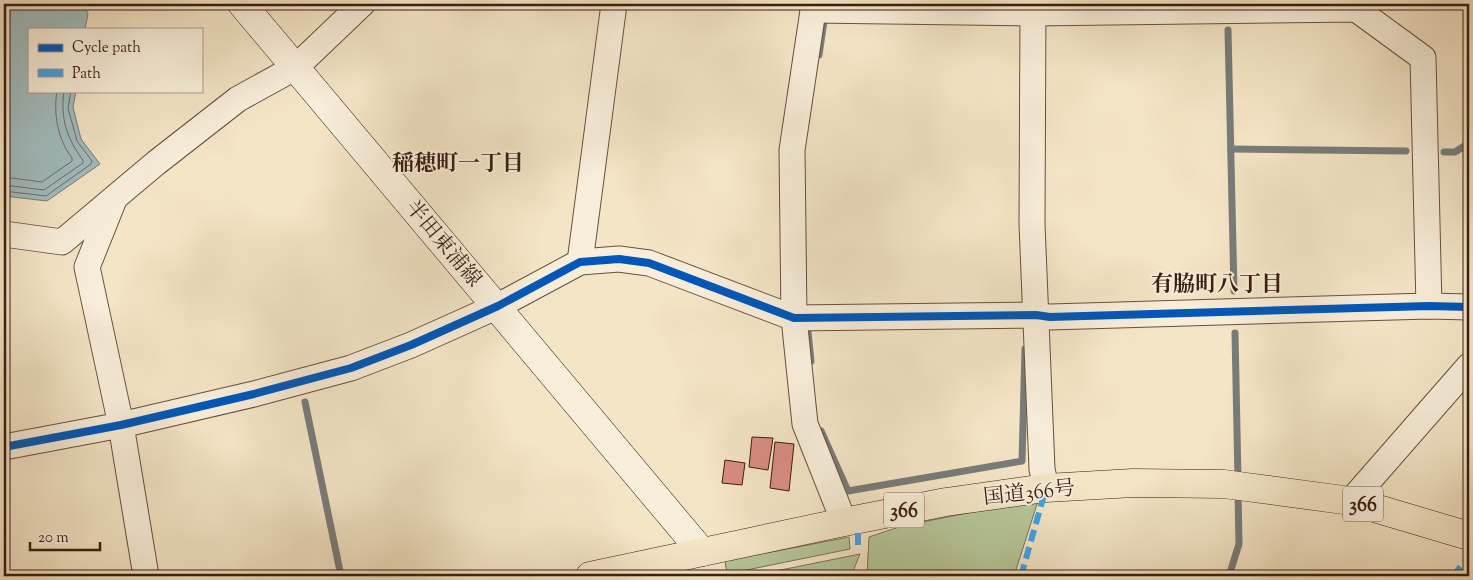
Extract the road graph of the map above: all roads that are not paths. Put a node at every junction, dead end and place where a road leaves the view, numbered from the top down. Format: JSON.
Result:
{"nodes":[{"id":1,"x":242,"y":4,"type":"edge"},
{"id":2,"x":362,"y":4,"type":"edge"},
{"id":3,"x":614,"y":4,"type":"edge"},
{"id":4,"x":1242,"y":7,"type":"edge"},
{"id":5,"x":814,"y":8,"type":"edge"},
{"id":6,"x":1033,"y":8,"type":"edge"},
{"id":7,"x":296,"y":67,"type":"junction"},
{"id":8,"x":114,"y":200,"type":"junction"},
{"id":9,"x":4,"y":234,"type":"edge"},
{"id":10,"x":580,"y":262,"type":"junction"},
{"id":11,"x":498,"y":306,"type":"junction"},
{"id":12,"x":1429,"y":306,"type":"junction"},
{"id":13,"x":1469,"y":307,"type":"edge"},
{"id":14,"x":1036,"y":315,"type":"junction"},
{"id":15,"x":795,"y":318,"type":"junction"},
{"id":16,"x":1469,"y":366,"type":"edge"},
{"id":17,"x":121,"y":426,"type":"junction"},
{"id":18,"x":4,"y":448,"type":"edge"},
{"id":19,"x":1046,"y":488,"type":"junction"},
{"id":20,"x":1351,"y":501,"type":"junction"},
{"id":21,"x":844,"y":522,"type":"junction"},
{"id":22,"x":1469,"y":536,"type":"edge"},
{"id":23,"x":702,"y":552,"type":"junction"},
{"id":24,"x":146,"y":576,"type":"edge"},
{"id":25,"x":590,"y":576,"type":"edge"}],
"edges":[{"from":1,"to":7,"type":"main road","name":"半田東浦線"},
{"from":2,"to":7,"type":"street"},
{"from":3,"to":10,"type":"street"},
{"from":4,"to":6,"type":"street"},
{"from":4,"to":12,"type":"street"},
{"from":5,"to":6,"type":"street"},
{"from":5,"to":15,"type":"street"},
{"from":6,"to":14,"type":"street"},
{"from":7,"to":8,"type":"street"},
{"from":7,"to":11,"type":"main road","name":"半田東浦線"},
{"from":8,"to":9,"type":"street"},
{"from":8,"to":17,"type":"street"},
{"from":10,"to":11,"type":"street"},
{"from":10,"to":15,"type":"street"},
{"from":11,"to":17,"type":"street"},
{"from":11,"to":23,"type":"main road","name":"半田東浦線"},
{"from":12,"to":13,"type":"street"},
{"from":12,"to":14,"type":"street"},
{"from":14,"to":15,"type":"street"},
{"from":14,"to":19,"type":"street"},
{"from":15,"to":21,"type":"street"},
{"from":16,"to":20,"type":"street"},
{"from":17,"to":18,"type":"street"},
{"from":17,"to":24,"type":"street"},
{"from":19,"to":20,"type":"highway","name":"国道366号","number":"366"},
{"from":19,"to":21,"type":"highway","name":"国道366号","number":"366"},
{"from":20,"to":22,"type":"highway","name":"国道366号","number":"366"},
{"from":21,"to":23,"type":"highway","name":"国道366号","number":"366"},
{"from":23,"to":25,"type":"highway","name":"国道366号","number":"366"}]}
